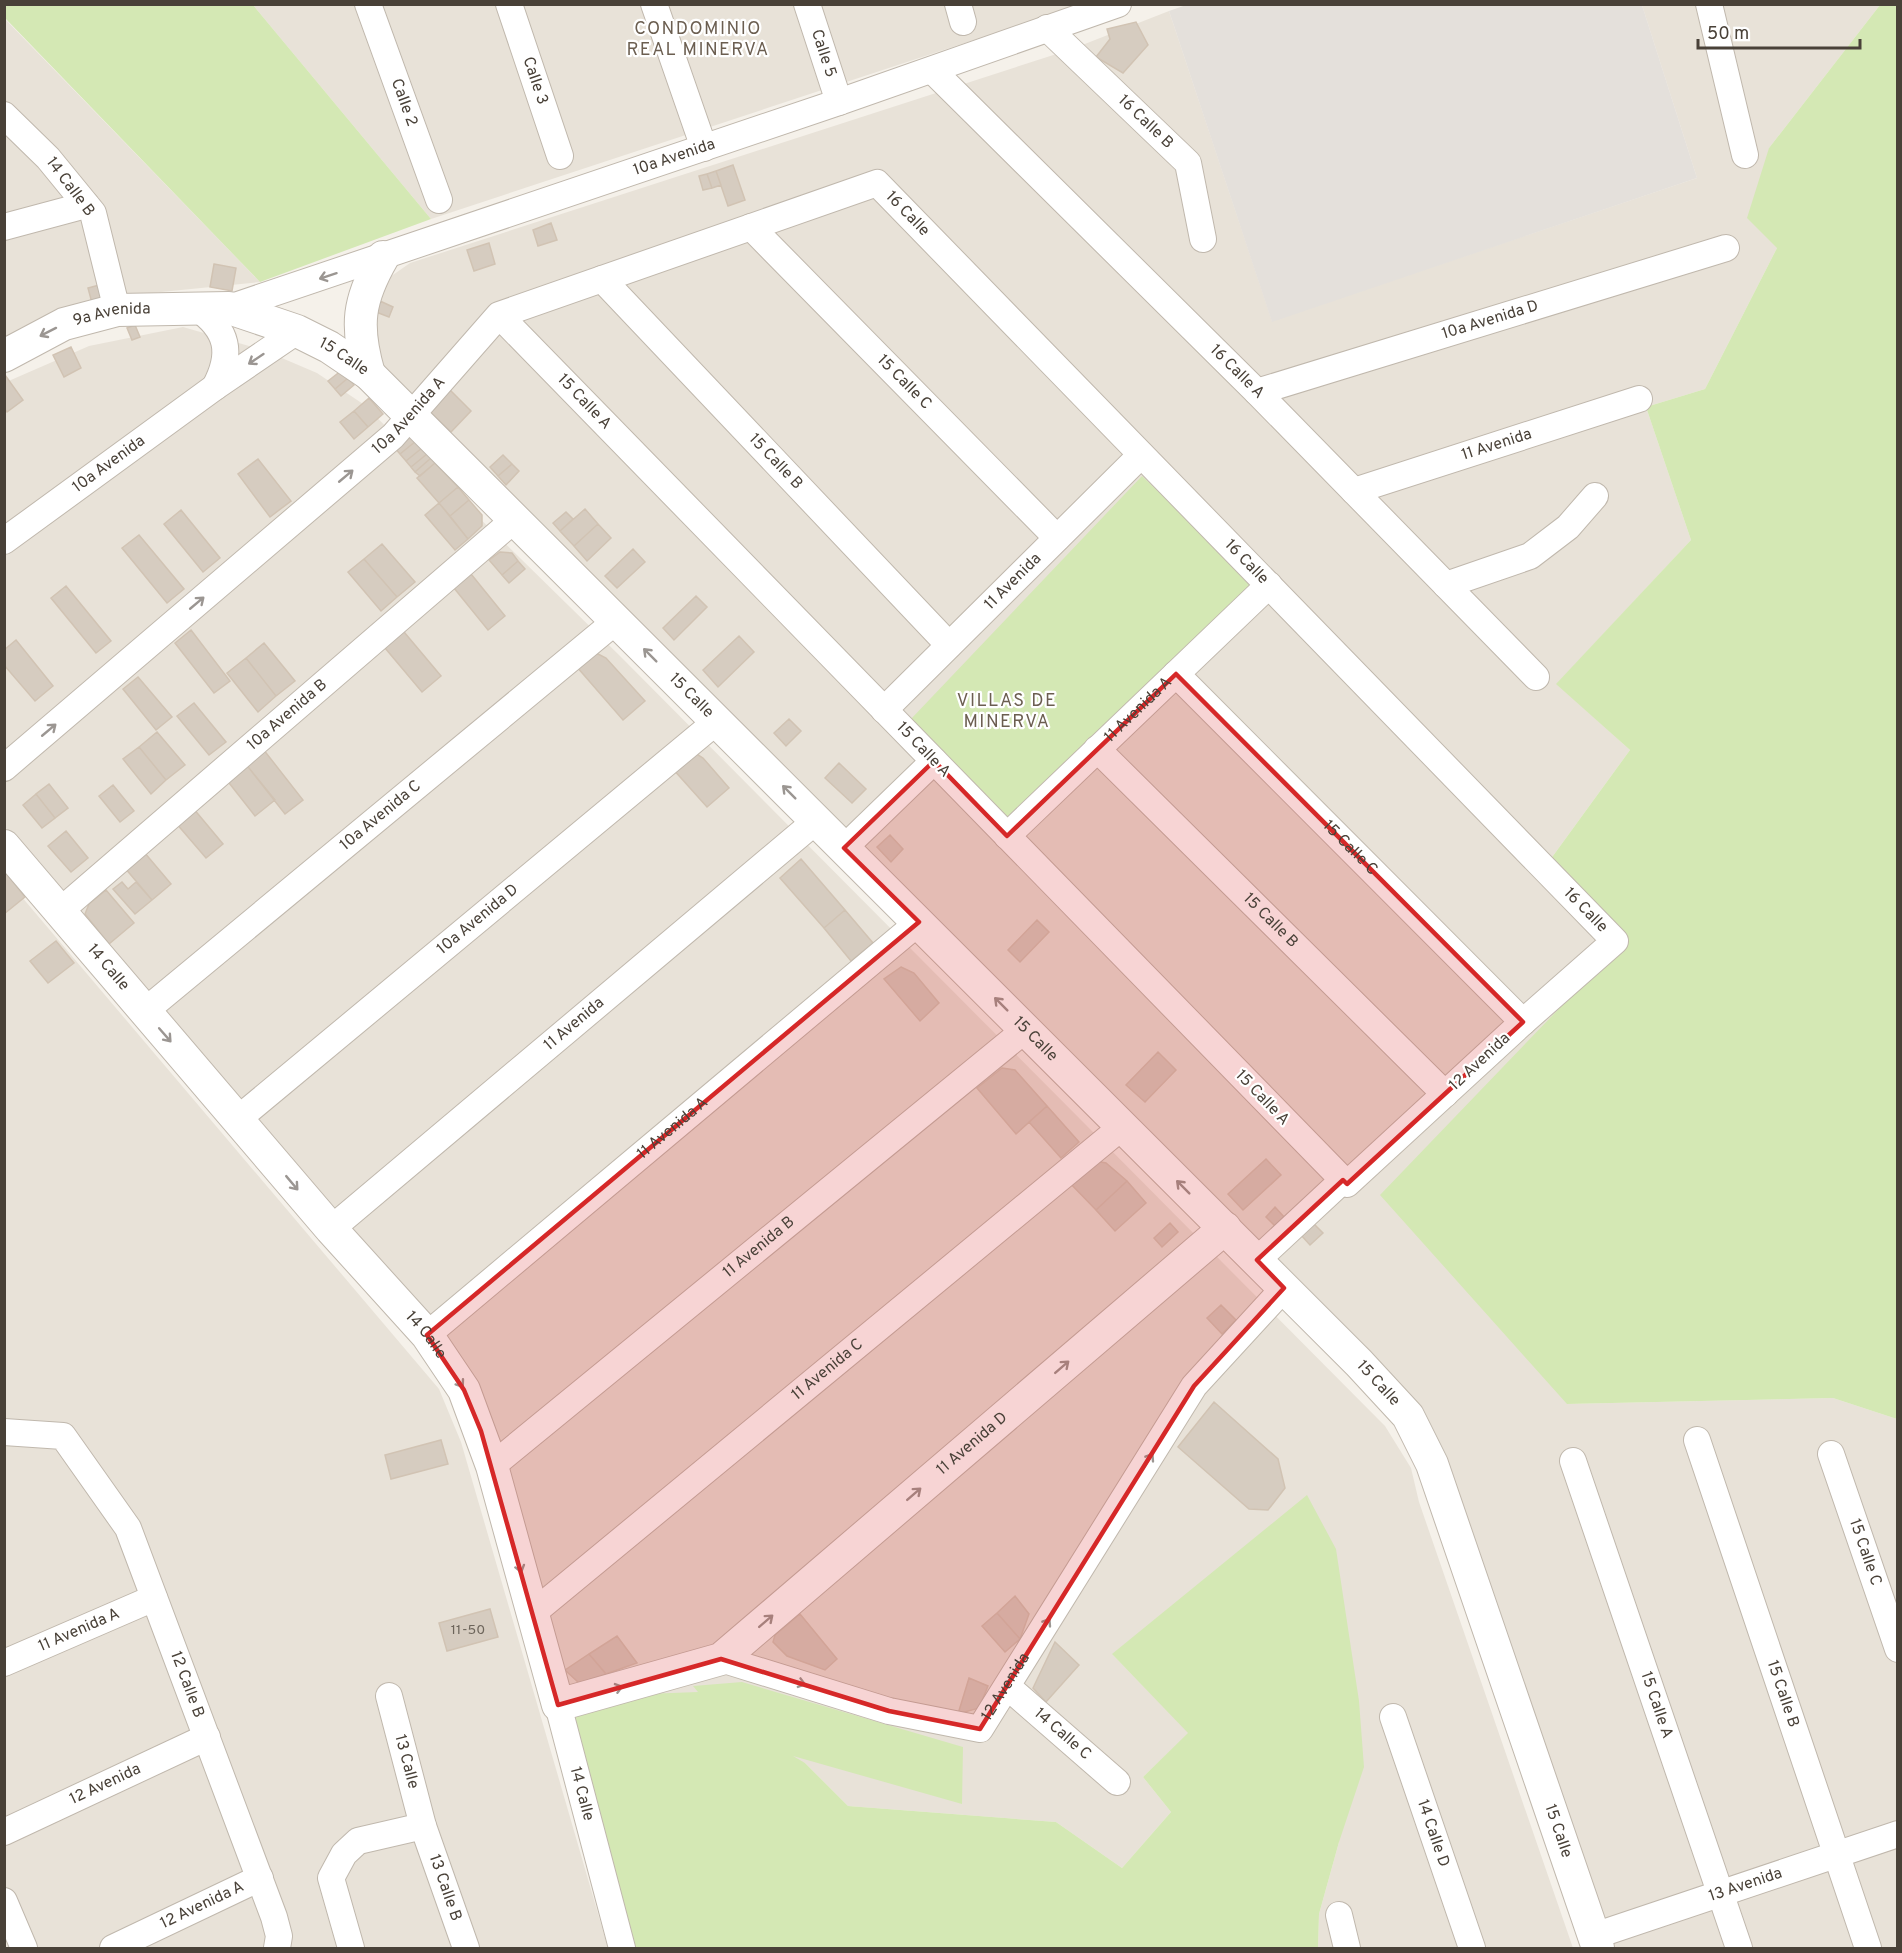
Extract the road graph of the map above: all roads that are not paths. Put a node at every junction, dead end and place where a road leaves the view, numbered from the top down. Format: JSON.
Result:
{"nodes":[{"id":1,"x":351,"y":4,"type":"edge"},
{"id":2,"x":368,"y":4,"type":"edge"},
{"id":3,"x":509,"y":4,"type":"edge"},
{"id":4,"x":654,"y":4,"type":"edge"},
{"id":5,"x":671,"y":4,"type":"edge"},
{"id":6,"x":807,"y":4,"type":"edge"},
{"id":7,"x":1118,"y":4,"type":"edge"},
{"id":8,"x":1709,"y":4,"type":"edge"},
{"id":9,"x":1047,"y":28,"type":"junction"},
{"id":10,"x":380,"y":39,"type":"junction"},
{"id":11,"x":932,"y":70,"type":"junction"},
{"id":12,"x":839,"y":102,"type":"junction"},
{"id":13,"x":10,"y":128,"type":"edge"},
{"id":14,"x":711,"y":146,"type":"junction"},
{"id":15,"x":1745,"y":155,"type":"dead end"},
{"id":16,"x":560,"y":156,"type":"dead end"},
{"id":17,"x":877,"y":183,"type":"joint"},
{"id":18,"x":439,"y":200,"type":"dead end"},
{"id":19,"x":86,"y":205,"type":"junction"},
{"id":20,"x":4,"y":227,"type":"edge"},
{"id":21,"x":751,"y":227,"type":"junction"},
{"id":22,"x":1203,"y":239,"type":"dead end"},
{"id":23,"x":1726,"y":248,"type":"dead end"},
{"id":24,"x":383,"y":257,"type":"junction"},
{"id":25,"x":602,"y":279,"type":"junction"},
{"id":26,"x":197,"y":308,"type":"junction"},
{"id":27,"x":229,"y":308,"type":"junction"},
{"id":28,"x":117,"y":309,"type":"junction"},
{"id":29,"x":499,"y":315,"type":"junction"},
{"id":30,"x":297,"y":332,"type":"junction"},
{"id":31,"x":4,"y":356,"type":"edge"},
{"id":32,"x":369,"y":374,"type":"junction"},
{"id":33,"x":215,"y":387,"type":"junction"},
{"id":34,"x":1257,"y":392,"type":"junction"},
{"id":35,"x":1639,"y":399,"type":"dead end"},
{"id":36,"x":410,"y":416,"type":"junction"},
{"id":37,"x":1141,"y":454,"type":"junction"},
{"id":38,"x":1354,"y":491,"type":"junction"},
{"id":39,"x":1594,"y":496,"type":"dead end"},
{"id":40,"x":515,"y":519,"type":"junction"},
{"id":41,"x":1057,"y":538,"type":"junction"},
{"id":42,"x":4,"y":540,"type":"edge"},
{"id":43,"x":1269,"y":585,"type":"junction"},
{"id":44,"x":1446,"y":585,"type":"junction"},
{"id":45,"x":616,"y":621,"type":"junction"},
{"id":46,"x":949,"y":645,"type":"junction"},
{"id":47,"x":1176,"y":674,"type":"junction"},
{"id":48,"x":1536,"y":677,"type":"dead end"},
{"id":49,"x":884,"y":710,"type":"junction"},
{"id":50,"x":717,"y":721,"type":"junction"},
{"id":51,"x":1097,"y":749,"type":"junction"},
{"id":52,"x":934,"y":761,"type":"junction"},
{"id":53,"x":4,"y":768,"type":"edge"},
{"id":54,"x":817,"y":820,"type":"junction"},
{"id":55,"x":1006,"y":836,"type":"junction"},
{"id":56,"x":4,"y":846,"type":"edge"},
{"id":57,"x":844,"y":848,"type":"junction"},
{"id":58,"x":60,"y":912,"type":"junction"},
{"id":59,"x":919,"y":922,"type":"junction"},
{"id":60,"x":1615,"y":941,"type":"joint"},
{"id":61,"x":145,"y":1011,"type":"junction"},
{"id":62,"x":1523,"y":1022,"type":"junction"},
{"id":63,"x":1026,"y":1029,"type":"junction"},
{"id":64,"x":1445,"y":1094,"type":"junction"},
{"id":65,"x":238,"y":1119,"type":"junction"},
{"id":66,"x":1123,"y":1126,"type":"junction"},
{"id":67,"x":1345,"y":1182,"type":"junction"},
{"id":68,"x":1224,"y":1228,"type":"junction"},
{"id":69,"x":331,"y":1229,"type":"junction"},
{"id":70,"x":1257,"y":1260,"type":"junction"},
{"id":71,"x":1284,"y":1288,"type":"junction"},
{"id":72,"x":427,"y":1335,"type":"junction"},
{"id":73,"x":4,"y":1432,"type":"edge"},
{"id":74,"x":1697,"y":1440,"type":"dead end"},
{"id":75,"x":1831,"y":1454,"type":"dead end"},
{"id":76,"x":1573,"y":1461,"type":"dead end"},
{"id":77,"x":492,"y":1466,"type":"junction"},
{"id":78,"x":154,"y":1598,"type":"junction"},
{"id":79,"x":533,"y":1613,"type":"junction"},
{"id":80,"x":1898,"y":1649,"type":"edge"},
{"id":81,"x":721,"y":1659,"type":"junction"},
{"id":82,"x":4,"y":1663,"type":"edge"},
{"id":83,"x":1008,"y":1687,"type":"junction"},
{"id":84,"x":389,"y":1696,"type":"dead end"},
{"id":85,"x":558,"y":1705,"type":"junction"},
{"id":86,"x":1393,"y":1717,"type":"dead end"},
{"id":87,"x":207,"y":1737,"type":"junction"},
{"id":88,"x":1117,"y":1782,"type":"dead end"},
{"id":89,"x":423,"y":1826,"type":"junction"},
{"id":90,"x":4,"y":1832,"type":"edge"},
{"id":91,"x":1898,"y":1834,"type":"edge"},
{"id":92,"x":1835,"y":1854,"type":"junction"},
{"id":93,"x":260,"y":1878,"type":"junction"},
{"id":94,"x":1720,"y":1894,"type":"junction"},
{"id":95,"x":4,"y":1901,"type":"edge"},
{"id":96,"x":1339,"y":1916,"type":"dead end"},
{"id":97,"x":1596,"y":1942,"type":"edge"},
{"id":98,"x":24,"y":1948,"type":"edge"},
{"id":99,"x":113,"y":1948,"type":"edge"},
{"id":100,"x":277,"y":1948,"type":"edge"},
{"id":101,"x":351,"y":1948,"type":"edge"},
{"id":102,"x":466,"y":1948,"type":"edge"},
{"id":103,"x":622,"y":1948,"type":"edge"},
{"id":104,"x":1347,"y":1948,"type":"edge"},
{"id":105,"x":1472,"y":1948,"type":"edge"},
{"id":106,"x":1739,"y":1948,"type":"edge"},
{"id":107,"x":1868,"y":1948,"type":"edge"}],
"edges":[{"from":1,"to":10,"type":"street"},
{"from":2,"to":10,"type":"street","name":"Calle 2"},
{"from":3,"to":16,"type":"street","name":"Calle 3"},
{"from":4,"to":14,"type":"street"},
{"from":5,"to":14,"type":"street"},
{"from":6,"to":12,"type":"street","name":"Calle 5"},
{"from":7,"to":9,"type":"street","name":"10a Avenida"},
{"from":8,"to":15,"type":"street"},
{"from":9,"to":11,"type":"street","name":"10a Avenida"},
{"from":9,"to":22,"type":"street","name":"16 Calle B"},
{"from":10,"to":18,"type":"street","name":"Calle 2"},
{"from":11,"to":12,"type":"street","name":"10a Avenida"},
{"from":11,"to":34,"type":"street","name":"16 Calle A"},
{"from":12,"to":14,"type":"street","name":"10a Avenida"},
{"from":13,"to":19,"type":"street","name":"14 Calle B"},
{"from":14,"to":24,"type":"street","name":"10a Avenida"},
{"from":17,"to":21,"type":"street","name":"10a Avenida A"},
{"from":17,"to":37,"type":"street","name":"16 Calle"},
{"from":19,"to":20,"type":"street"},
{"from":19,"to":28,"type":"street","name":"14 Calle B"},
{"from":21,"to":25,"type":"street","name":"10a Avenida A"},
{"from":21,"to":41,"type":"street","name":"15 Calle C"},
{"from":23,"to":34,"type":"street","name":"10a Avenida D"},
{"from":24,"to":27,"type":"street","name":"10a Avenida","one_way":true},
{"from":24,"to":32,"type":"street"},
{"from":25,"to":29,"type":"street","name":"10a Avenida A"},
{"from":25,"to":46,"type":"street","name":"15 Calle B"},
{"from":26,"to":27,"type":"street","name":"9a Avenida"},
{"from":26,"to":28,"type":"street","name":"9a Avenida"},
{"from":26,"to":33,"type":"street"},
{"from":27,"to":30,"type":"street","name":"15 Calle"},
{"from":28,"to":31,"type":"street","name":"9a Avenida","one_way":true},
{"from":29,"to":36,"type":"street","name":"10a Avenida A"},
{"from":29,"to":49,"type":"street","name":"15 Calle A"},
{"from":30,"to":32,"type":"street","name":"15 Calle"},
{"from":30,"to":33,"type":"street","name":"10a Avenida","one_way":true},
{"from":32,"to":36,"type":"street","name":"15 Calle"},
{"from":33,"to":42,"type":"street","name":"10a Avenida"},
{"from":34,"to":38,"type":"street","name":"16 Calle A"},
{"from":35,"to":38,"type":"street","name":"11 Avenida"},
{"from":36,"to":40,"type":"street","name":"15 Calle"},
{"from":53,"to":36,"type":"street","name":"10a Avenida A","one_way":true},
{"from":37,"to":41,"type":"street","name":"11 Avenida"},
{"from":37,"to":43,"type":"street","name":"16 Calle"},
{"from":38,"to":44,"type":"street","name":"16 Calle A"},
{"from":39,"to":44,"type":"street"},
{"from":40,"to":45,"type":"street","name":"15 Calle"},
{"from":40,"to":58,"type":"street","name":"10a Avenida B"},
{"from":41,"to":46,"type":"street","name":"11 Avenida"},
{"from":43,"to":47,"type":"street","name":"11 Avenida A"},
{"from":43,"to":60,"type":"street","name":"16 Calle"},
{"from":44,"to":48,"type":"street","name":"16 Calle A"},
{"from":50,"to":45,"type":"street","name":"15 Calle","one_way":true},
{"from":45,"to":61,"type":"street","name":"10a Avenida C"},
{"from":46,"to":49,"type":"street","name":"11 Avenida"},
{"from":47,"to":51,"type":"street","name":"11 Avenida A"},
{"from":47,"to":62,"type":"street","name":"15 Calle C"},
{"from":49,"to":52,"type":"street","name":"15 Calle A"},
{"from":54,"to":50,"type":"street","name":"15 Calle","one_way":true},
{"from":50,"to":65,"type":"street","name":"10a Avenida D"},
{"from":51,"to":55,"type":"street","name":"11 Avenida A"},
{"from":51,"to":64,"type":"street","name":"15 Calle B"},
{"from":52,"to":55,"type":"street","name":"15 Calle A"},
{"from":52,"to":57,"type":"street"},
{"from":54,"to":57,"type":"street","name":"15 Calle"},
{"from":54,"to":69,"type":"street","name":"11 Avenida"},
{"from":55,"to":67,"type":"street","name":"15 Calle A"},
{"from":56,"to":58,"type":"street","name":"14 Calle"},
{"from":57,"to":59,"type":"street","name":"15 Calle"},
{"from":58,"to":61,"type":"street","name":"14 Calle"},
{"from":63,"to":59,"type":"street","name":"15 Calle","one_way":true},
{"from":59,"to":72,"type":"street","name":"11 Avenida A"},
{"from":60,"to":62,"type":"street","name":"12 Avenida"},
{"from":61,"to":65,"type":"street","name":"14 Calle","one_way":true},
{"from":62,"to":64,"type":"street","name":"12 Avenida"},
{"from":63,"to":66,"type":"street","name":"15 Calle"},
{"from":63,"to":77,"type":"street","name":"11 Avenida B"},
{"from":64,"to":67,"type":"street","name":"12 Avenida"},
{"from":65,"to":69,"type":"street","name":"14 Calle","one_way":true},
{"from":68,"to":66,"type":"street","name":"15 Calle","one_way":true},
{"from":66,"to":79,"type":"street","name":"11 Avenida C"},
{"from":67,"to":70,"type":"street","name":"12 Avenida"},
{"from":68,"to":70,"type":"street","name":"15 Calle"},
{"from":81,"to":68,"type":"street","name":"11 Avenida D","one_way":true},
{"from":69,"to":72,"type":"street","name":"14 Calle"},
{"from":70,"to":71,"type":"street","name":"15 Calle"},
{"from":83,"to":71,"type":"street","name":"12 Avenida","one_way":true},
{"from":71,"to":97,"type":"street","name":"15 Calle"},
{"from":72,"to":77,"type":"street","name":"14 Calle","one_way":true},
{"from":73,"to":78,"type":"street","name":"12 Calle B"},
{"from":74,"to":92,"type":"street","name":"15 Calle B"},
{"from":75,"to":80,"type":"street","name":"15 Calle C"},
{"from":76,"to":94,"type":"street","name":"15 Calle A"},
{"from":77,"to":79,"type":"street","name":"14 Calle","one_way":true},
{"from":78,"to":82,"type":"street","name":"11 Avenida A"},
{"from":78,"to":87,"type":"street","name":"12 Calle B"},
{"from":79,"to":85,"type":"street","name":"14 Calle"},
{"from":81,"to":83,"type":"street","name":"12 Avenida","one_way":true},
{"from":85,"to":81,"type":"street","one_way":true},
{"from":83,"to":88,"type":"street","name":"14 Calle C"},
{"from":84,"to":89,"type":"street","name":"13 Calle"},
{"from":85,"to":103,"type":"street","name":"14 Calle"},
{"from":86,"to":105,"type":"street","name":"14 Calle D"},
{"from":87,"to":90,"type":"street","name":"12 Avenida"},
{"from":87,"to":93,"type":"street","name":"12 Calle B"},
{"from":89,"to":101,"type":"street"},
{"from":89,"to":102,"type":"street","name":"13 Calle B"},
{"from":91,"to":92,"type":"street","name":"13 Avenida"},
{"from":92,"to":94,"type":"street","name":"13 Avenida"},
{"from":92,"to":107,"type":"street","name":"15 Calle B"},
{"from":93,"to":99,"type":"street","name":"12 Avenida A"},
{"from":93,"to":100,"type":"street","name":"12 Calle B"},
{"from":94,"to":97,"type":"street","name":"13 Avenida"},
{"from":94,"to":106,"type":"street","name":"15 Calle A"},
{"from":95,"to":98,"type":"street"},
{"from":96,"to":104,"type":"street"}]}
